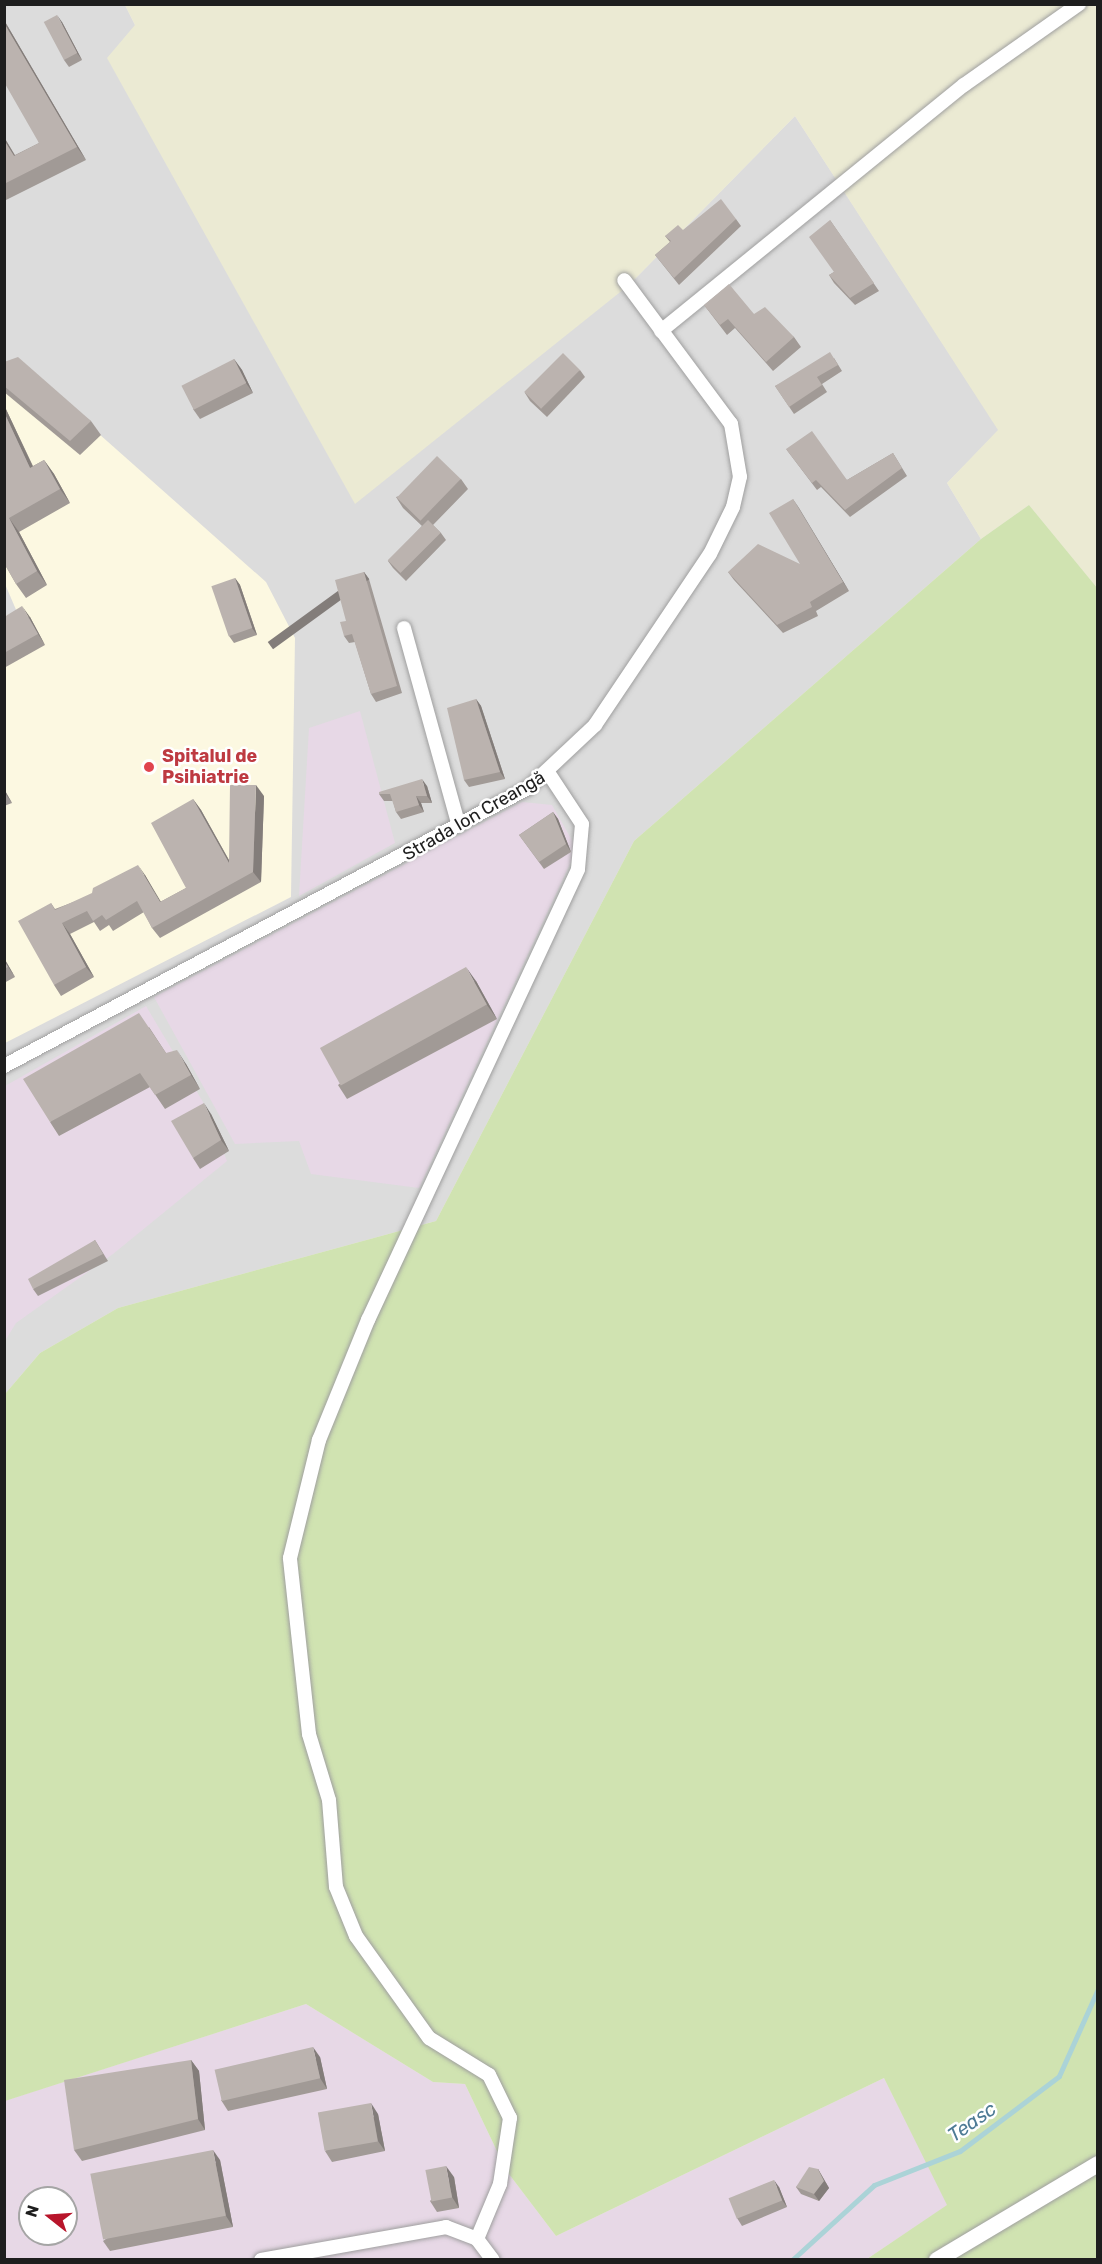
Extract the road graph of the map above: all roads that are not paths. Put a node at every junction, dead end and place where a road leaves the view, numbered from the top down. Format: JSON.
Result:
{"nodes":[{"id":1,"x":1079,"y":4,"type":"edge"},
{"id":2,"x":624,"y":280,"type":"dead end"},
{"id":3,"x":661,"y":331,"type":"junction"},
{"id":4,"x":404,"y":628,"type":"dead end"},
{"id":5,"x":549,"y":774,"type":"junction"},
{"id":6,"x":459,"y":826,"type":"junction"},
{"id":7,"x":4,"y":1066,"type":"edge"},
{"id":8,"x":1098,"y":2164,"type":"edge"},
{"id":9,"x":477,"y":2239,"type":"junction"},
{"id":10,"x":261,"y":2259,"type":"edge"},
{"id":11,"x":493,"y":2259,"type":"edge"},
{"id":12,"x":937,"y":2259,"type":"edge"}],
"edges":[{"from":1,"to":3,"type":"street"},
{"from":2,"to":3,"type":"street","name":"Strada Ion Creangă"},
{"from":3,"to":5,"type":"street","name":"Strada Ion Creangă"},
{"from":4,"to":6,"type":"street"},
{"from":5,"to":6,"type":"street","name":"Strada Ion Creangă"},
{"from":5,"to":9,"type":"street"},
{"from":6,"to":7,"type":"street","name":"Strada Ion Creangă"},
{"from":8,"to":12,"type":"street"},
{"from":9,"to":10,"type":"street"},
{"from":9,"to":11,"type":"street"}]}
